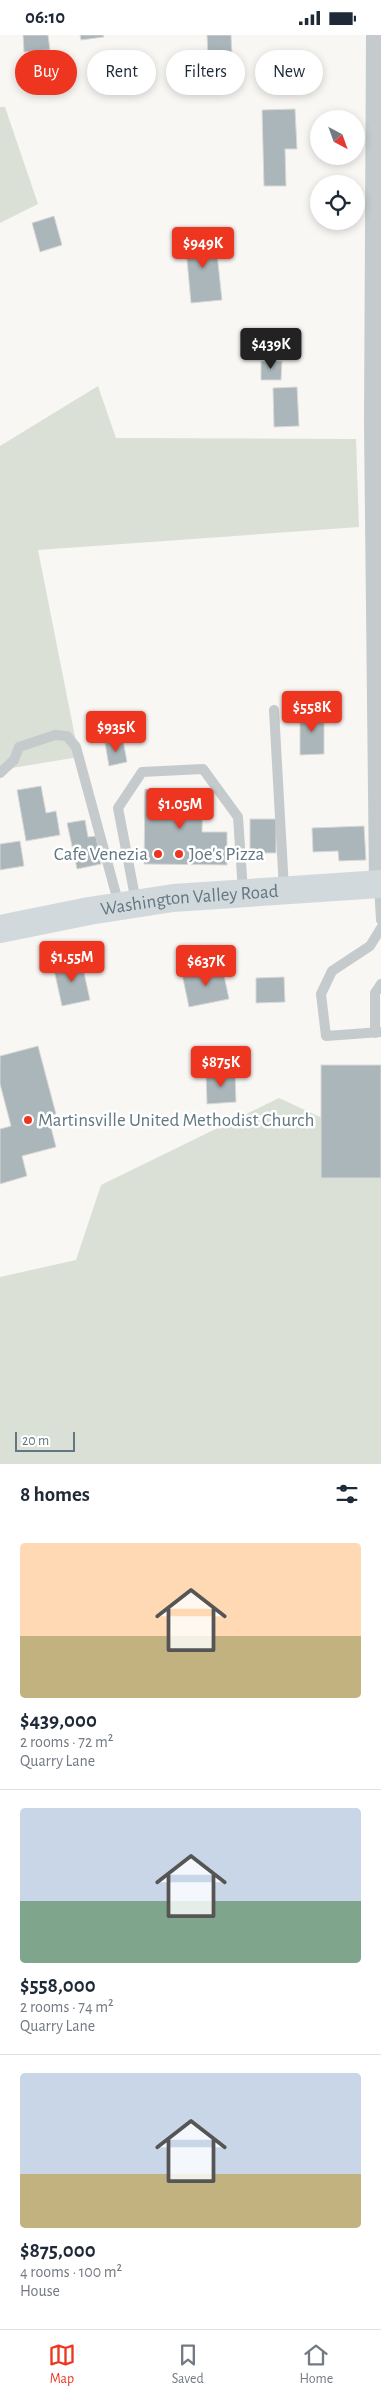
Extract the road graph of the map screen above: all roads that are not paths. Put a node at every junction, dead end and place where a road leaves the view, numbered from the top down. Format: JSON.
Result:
{"nodes":[{"id":1,"x":376,"y":35,"type":"edge"},
{"id":2,"x":379,"y":705,"type":"edge"},
{"id":3,"x":274,"y":710,"type":"dead end"},
{"id":4,"x":0,"y":773,"type":"edge"},
{"id":5,"x":380,"y":884,"type":"edge"},
{"id":6,"x":284,"y":890,"type":"junction"},
{"id":7,"x":243,"y":893,"type":"junction"},
{"id":8,"x":128,"y":905,"type":"junction"},
{"id":9,"x":381,"y":919,"type":"edge"},
{"id":10,"x":0,"y":925,"type":"edge"},
{"id":11,"x":381,"y":928,"type":"edge"},
{"id":12,"x":381,"y":984,"type":"edge"},
{"id":13,"x":378,"y":1032,"type":"edge"}],
"edges":[{"from":1,"to":2,"type":"street"},
{"from":2,"to":5,"type":"street"},
{"from":3,"to":6,"type":"lane"},
{"from":4,"to":8,"type":"lane"},
{"from":5,"to":6,"type":"street","name":"Washington Valley Road"},
{"from":5,"to":9,"type":"lane"},
{"from":6,"to":7,"type":"street","name":"Washington Valley Road"},
{"from":7,"to":8,"type":"street","name":"Washington Valley Road"},
{"from":7,"to":8,"type":"lane"},
{"from":8,"to":10,"type":"street","name":"Washington Valley Road"},
{"from":11,"to":13,"type":"lane"},
{"from":12,"to":13,"type":"lane"}]}
